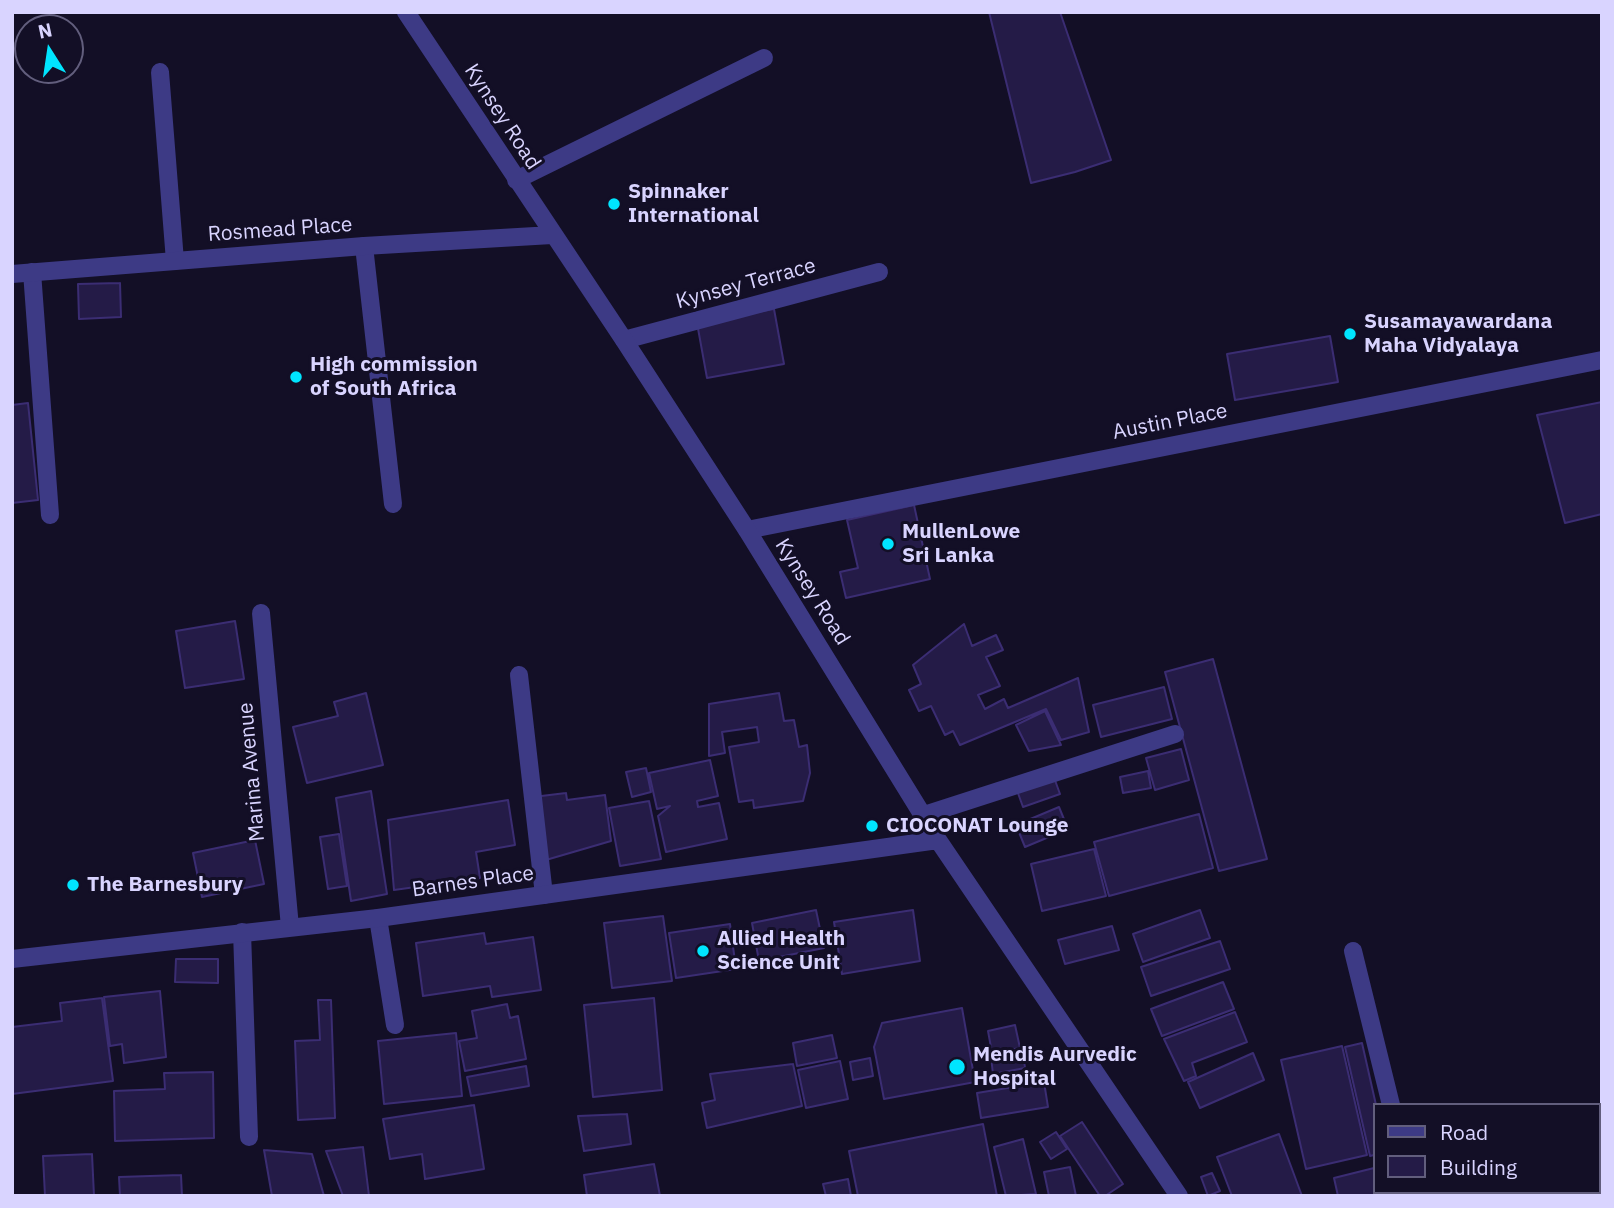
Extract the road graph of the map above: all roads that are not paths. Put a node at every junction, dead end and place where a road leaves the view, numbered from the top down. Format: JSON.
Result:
{"nodes":[{"id":1,"x":406,"y":12,"type":"edge"},
{"id":2,"x":764,"y":58,"type":"dead end"},
{"id":3,"x":160,"y":72,"type":"dead end"},
{"id":4,"x":516,"y":180,"type":"junction"},
{"id":5,"x":552,"y":235,"type":"junction"},
{"id":6,"x":364,"y":246,"type":"junction"},
{"id":7,"x":176,"y":261,"type":"junction"},
{"id":8,"x":32,"y":272,"type":"junction"},
{"id":9,"x":879,"y":272,"type":"dead end"},
{"id":10,"x":12,"y":274,"type":"edge"},
{"id":11,"x":624,"y":340,"type":"junction"},
{"id":12,"x":1602,"y":360,"type":"edge"},
{"id":13,"x":393,"y":504,"type":"dead end"},
{"id":14,"x":50,"y":515,"type":"dead end"},
{"id":15,"x":747,"y":530,"type":"junction"},
{"id":16,"x":261,"y":613,"type":"dead end"},
{"id":17,"x":519,"y":675,"type":"dead end"},
{"id":18,"x":1175,"y":734,"type":"dead end"},
{"id":19,"x":924,"y":816,"type":"junction"},
{"id":20,"x":938,"y":840,"type":"junction"},
{"id":21,"x":544,"y":895,"type":"junction"},
{"id":22,"x":378,"y":918,"type":"junction"},
{"id":23,"x":290,"y":927,"type":"junction"},
{"id":24,"x":242,"y":932,"type":"junction"},
{"id":25,"x":1353,"y":951,"type":"dead end"},
{"id":26,"x":12,"y":959,"type":"edge"},
{"id":27,"x":395,"y":1025,"type":"dead end"},
{"id":28,"x":1391,"y":1103,"type":"edge"},
{"id":29,"x":249,"y":1137,"type":"dead end"},
{"id":30,"x":1179,"y":1196,"type":"edge"}],
"edges":[{"from":1,"to":4,"type":"street","name":"Kynsey Road"},
{"from":2,"to":4,"type":"street"},
{"from":3,"to":7,"type":"street"},
{"from":4,"to":5,"type":"street","name":"Kynsey Road"},
{"from":5,"to":6,"type":"street","name":"Rosmead Place"},
{"from":5,"to":11,"type":"street","name":"Kynsey Road"},
{"from":6,"to":7,"type":"street","name":"Rosmead Place"},
{"from":6,"to":13,"type":"street"},
{"from":7,"to":8,"type":"street","name":"Rosmead Place"},
{"from":8,"to":10,"type":"street","name":"Rosmead Place"},
{"from":8,"to":14,"type":"street"},
{"from":9,"to":11,"type":"street","name":"Kynsey Terrace"},
{"from":11,"to":15,"type":"street","name":"Kynsey Road"},
{"from":12,"to":15,"type":"street","name":"Austin Place"},
{"from":15,"to":19,"type":"street","name":"Kynsey Road"},
{"from":16,"to":23,"type":"street","name":"Marina Avenue"},
{"from":17,"to":21,"type":"street"},
{"from":18,"to":19,"type":"street"},
{"from":19,"to":20,"type":"street","name":"Kynsey Road"},
{"from":20,"to":21,"type":"street","name":"Barnes Place"},
{"from":20,"to":30,"type":"street","name":"Kynsey Road"},
{"from":21,"to":22,"type":"street","name":"Barnes Place"},
{"from":22,"to":23,"type":"street","name":"Barnes Place"},
{"from":22,"to":27,"type":"street"},
{"from":23,"to":24,"type":"street","name":"Barnes Place"},
{"from":24,"to":26,"type":"street","name":"Barnes Place"},
{"from":24,"to":29,"type":"street"},
{"from":25,"to":28,"type":"street"}]}
